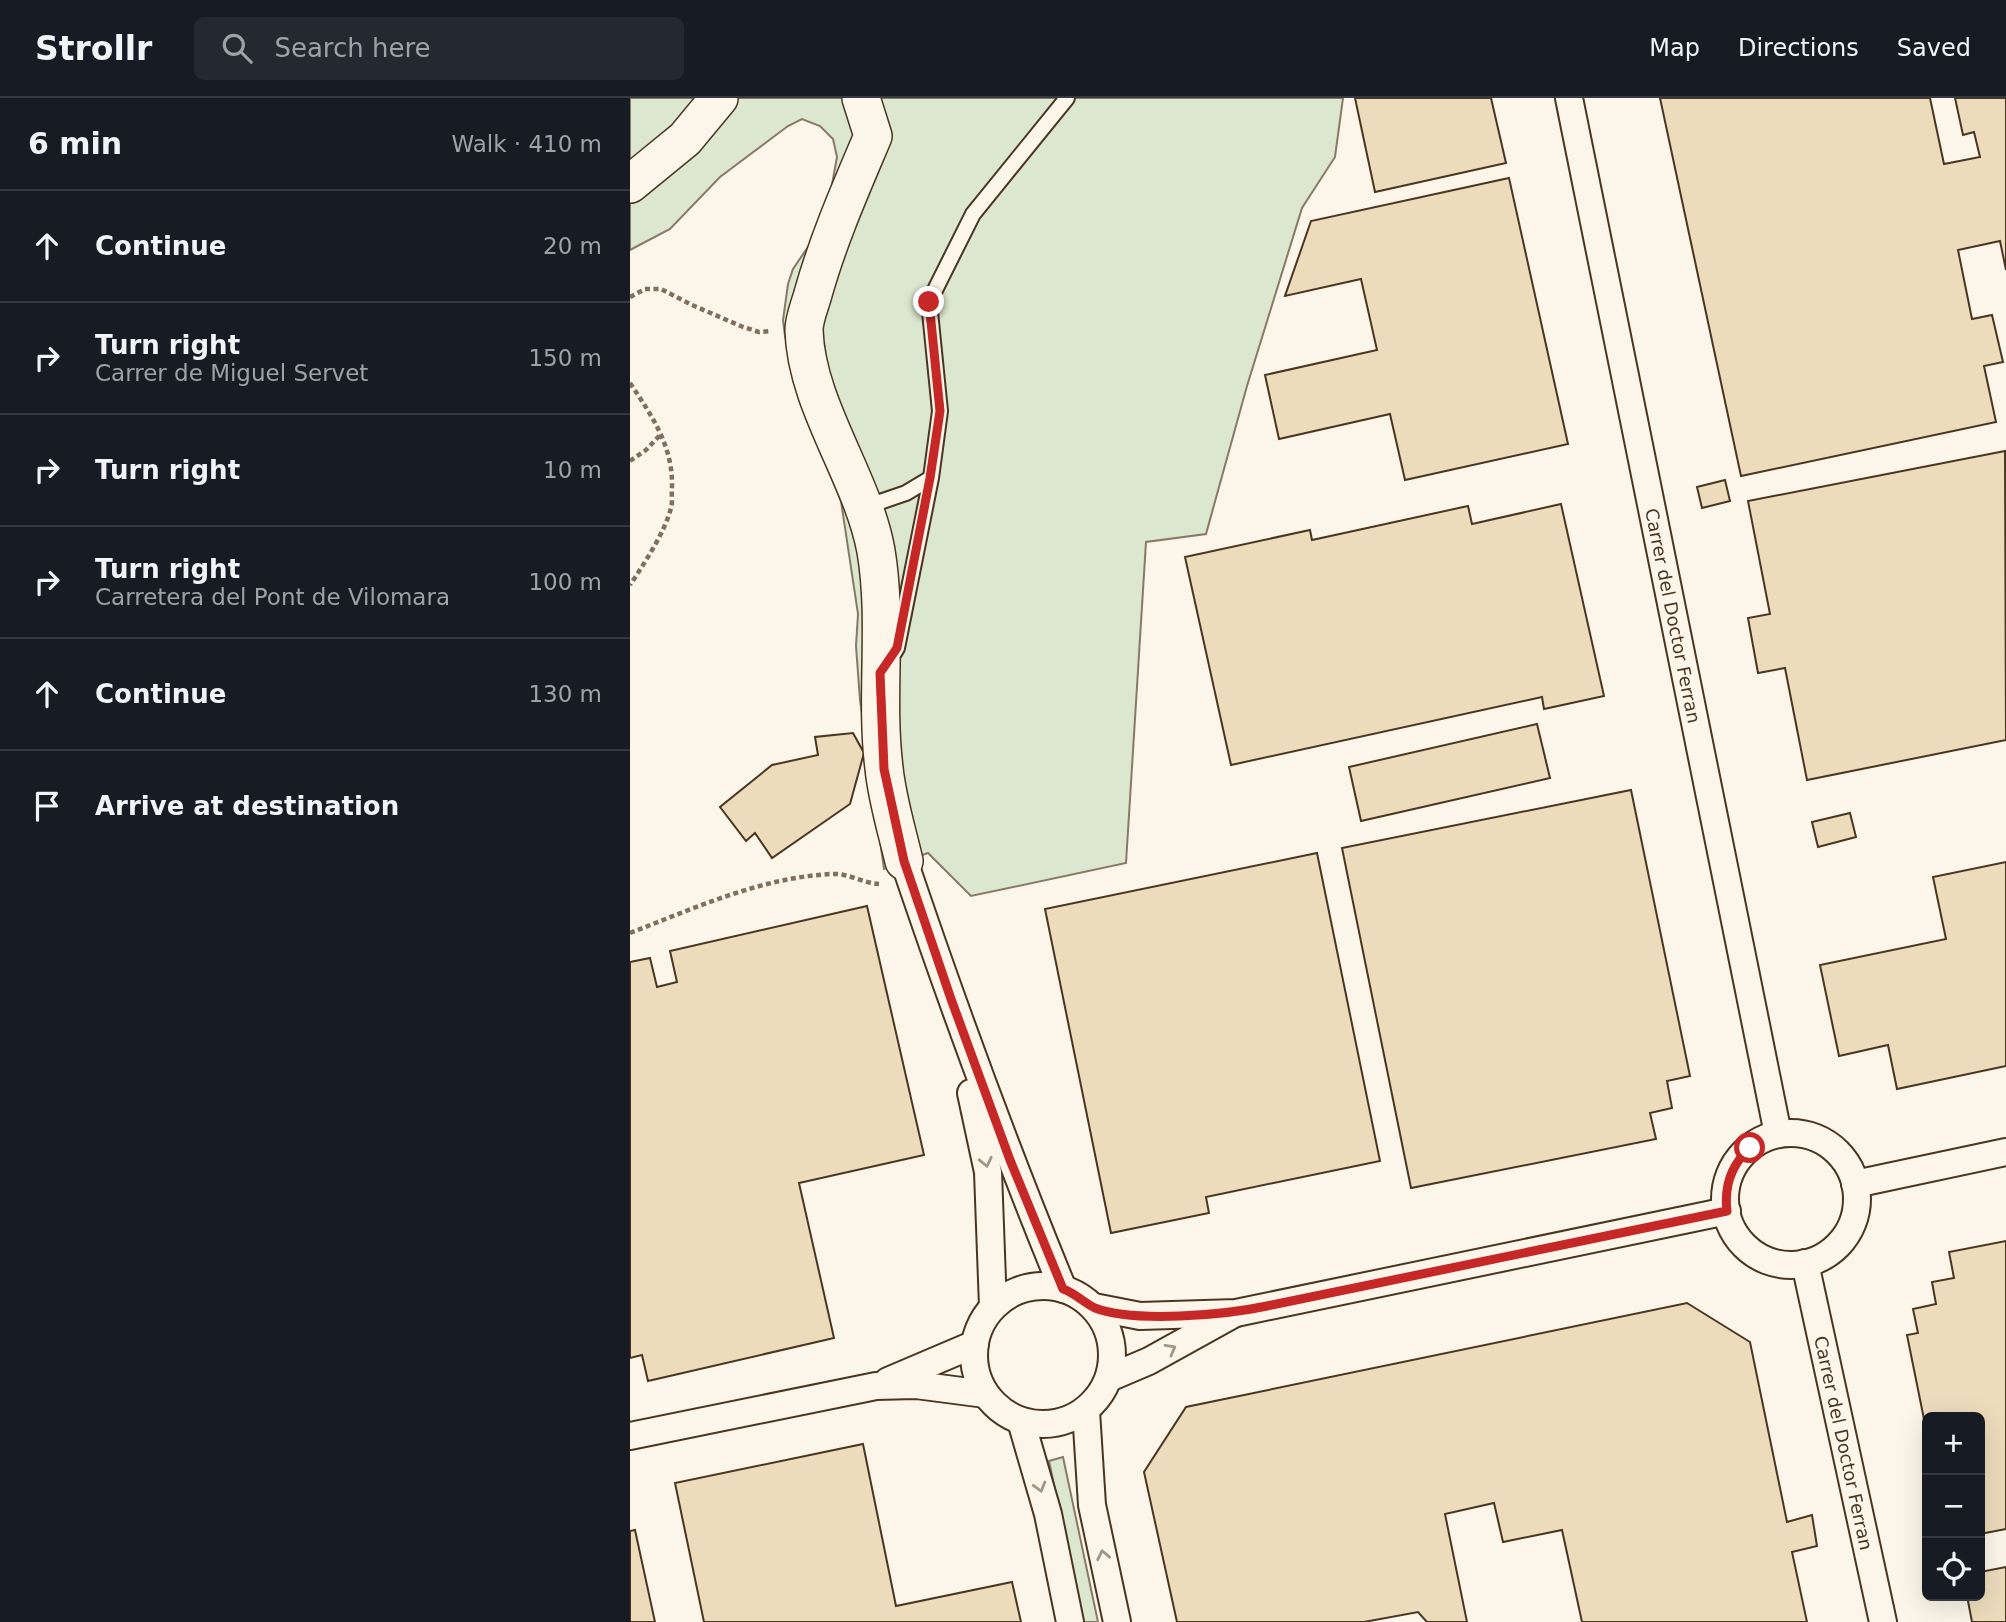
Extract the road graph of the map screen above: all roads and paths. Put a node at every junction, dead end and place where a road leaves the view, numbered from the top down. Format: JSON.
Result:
{"nodes":[{"id":1,"x":719,"y":98,"type":"edge"},
{"id":2,"x":861,"y":98,"type":"edge"},
{"id":3,"x":1067,"y":98,"type":"edge"},
{"id":4,"x":1569,"y":98,"type":"edge"},
{"id":5,"x":630,"y":184,"type":"edge"},
{"id":6,"x":630,"y":297,"type":"edge"},
{"id":7,"x":804,"y":328,"type":"junction"},
{"id":8,"x":630,"y":383,"type":"edge"},
{"id":9,"x":661,"y":434,"type":"junction"},
{"id":10,"x":630,"y":461,"type":"edge"},
{"id":11,"x":930,"y":478,"type":"junction"},
{"id":12,"x":864,"y":508,"type":"junction"},
{"id":13,"x":630,"y":584,"type":"edge"},
{"id":14,"x":880,"y":673,"type":"junction"},
{"id":15,"x":908,"y":872,"type":"junction"},
{"id":16,"x":630,"y":933,"type":"edge"},
{"id":17,"x":951,"y":999,"type":"junction"},
{"id":18,"x":1778,"y":1134,"type":"junction"},
{"id":19,"x":2006,"y":1152,"type":"edge"},
{"id":20,"x":1855,"y":1184,"type":"junction"},
{"id":21,"x":1727,"y":1211,"type":"junction"},
{"id":22,"x":1805,"y":1263,"type":"junction"},
{"id":23,"x":1063,"y":1289,"type":"junction"},
{"id":24,"x":993,"y":1307,"type":"junction"},
{"id":25,"x":1094,"y":1307,"type":"junction"},
{"id":26,"x":1236,"y":1313,"type":"junction"},
{"id":27,"x":975,"y":1344,"type":"junction"},
{"id":28,"x":1109,"y":1378,"type":"junction"},
{"id":29,"x":876,"y":1385,"type":"junction"},
{"id":30,"x":985,"y":1394,"type":"junction"},
{"id":31,"x":1086,"y":1410,"type":"junction"},
{"id":32,"x":1021,"y":1421,"type":"junction"},
{"id":33,"x":630,"y":1436,"type":"edge"},
{"id":34,"x":1070,"y":1622,"type":"edge"},
{"id":35,"x":1117,"y":1622,"type":"edge"},
{"id":36,"x":1883,"y":1622,"type":"edge"}],
"edges":[{"from":1,"to":5,"type":"street"},
{"from":2,"to":7,"type":"street"},
{"from":3,"to":11,"type":"lane"},
{"from":4,"to":18,"type":"street","name":"Carrer del Doctor Ferran"},
{"from":6,"to":7,"type":"path"},
{"from":7,"to":12,"type":"street"},
{"from":8,"to":9,"type":"path"},
{"from":9,"to":10,"type":"path"},
{"from":9,"to":13,"type":"path"},
{"from":11,"to":12,"type":"lane"},
{"from":11,"to":14,"type":"lane"},
{"from":12,"to":14,"type":"street"},
{"from":14,"to":15,"type":"street"},
{"from":15,"to":16,"type":"path"},
{"from":15,"to":17,"type":"street"},
{"from":17,"to":23,"type":"street"},
{"from":17,"to":24,"type":"street","one_way":true},
{"from":18,"to":20,"type":"street"},
{"from":18,"to":21,"type":"street"},
{"from":19,"to":20,"type":"street"},
{"from":20,"to":22,"type":"street"},
{"from":21,"to":22,"type":"street"},
{"from":21,"to":26,"type":"street"},
{"from":22,"to":36,"type":"street","name":"Carrer del Doctor Ferran"},
{"from":23,"to":24,"type":"street"},
{"from":23,"to":25,"type":"street"},
{"from":24,"to":27,"type":"street"},
{"from":25,"to":26,"type":"street"},
{"from":25,"to":28,"type":"street"},
{"from":28,"to":26,"type":"street","one_way":true},
{"from":27,"to":29,"type":"street"},
{"from":27,"to":30,"type":"street"},
{"from":28,"to":31,"type":"street"},
{"from":29,"to":30,"type":"street"},
{"from":29,"to":33,"type":"street"},
{"from":30,"to":32,"type":"street"},
{"from":31,"to":32,"type":"street"},
{"from":35,"to":31,"type":"street","one_way":true},
{"from":32,"to":34,"type":"street","one_way":true}]}
